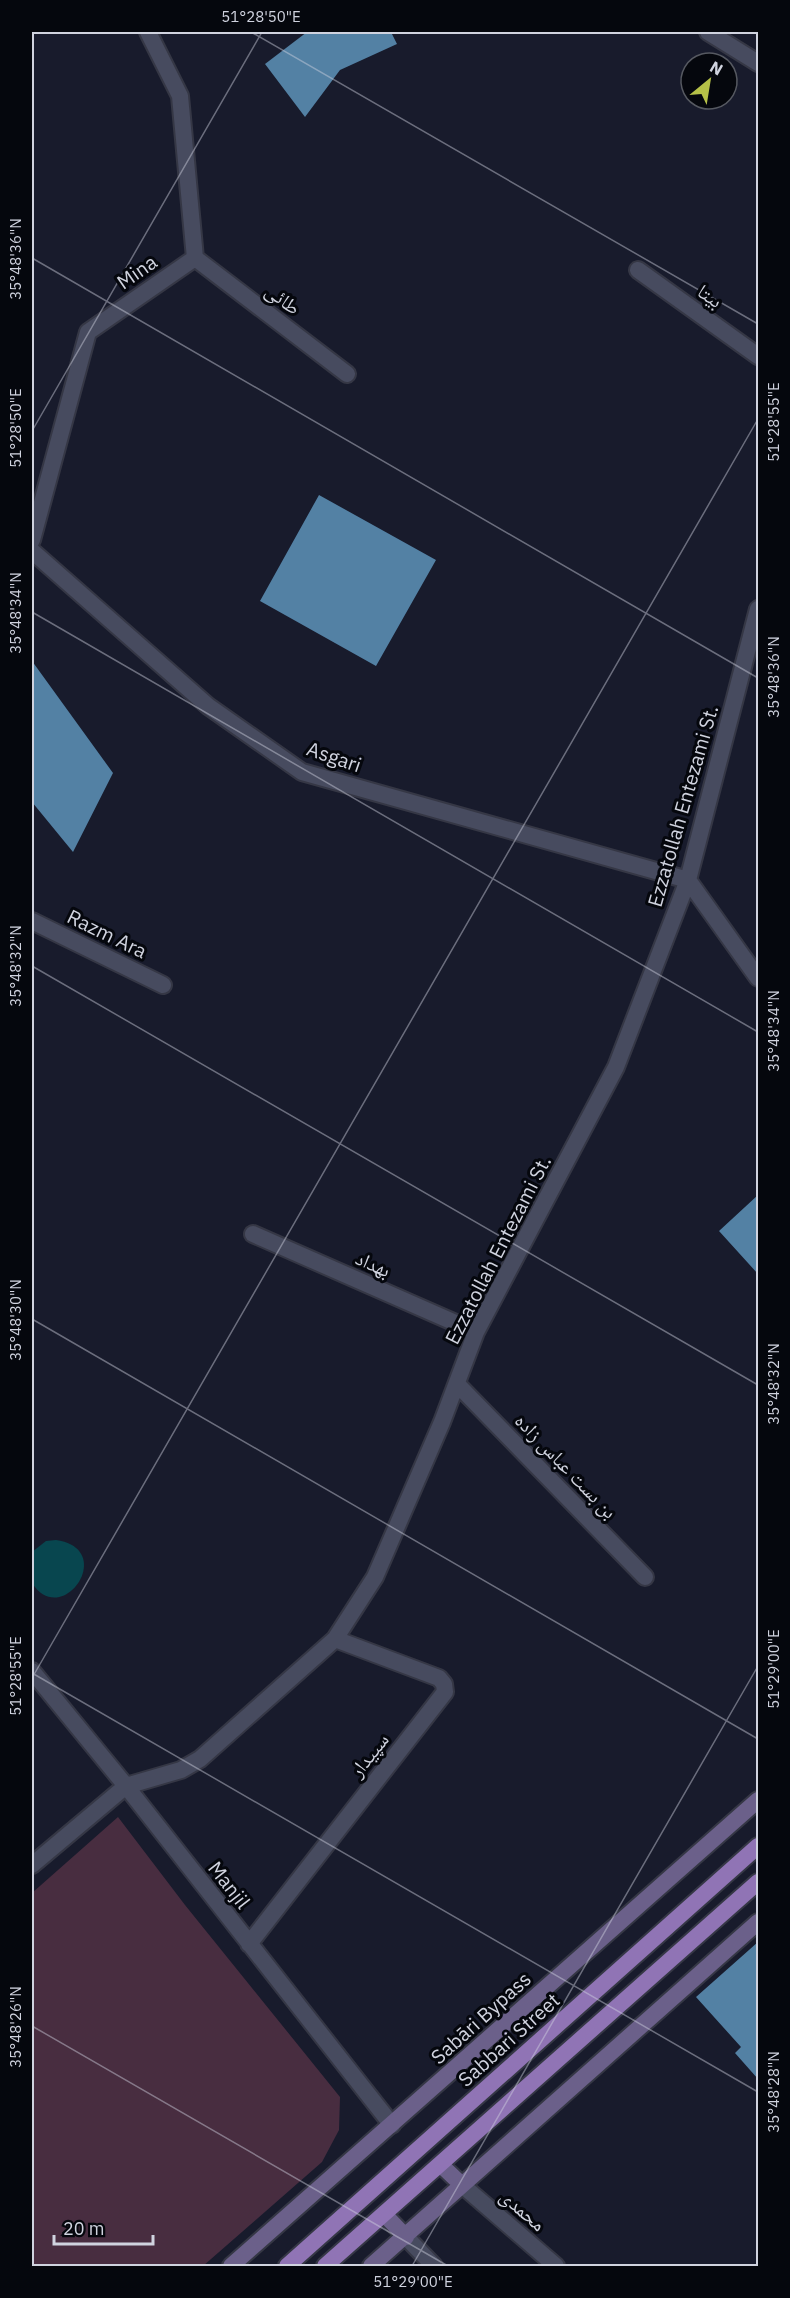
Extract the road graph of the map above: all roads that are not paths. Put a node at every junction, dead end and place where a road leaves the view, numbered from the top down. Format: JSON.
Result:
{"nodes":[{"id":1,"x":148,"y":32,"type":"edge"},
{"id":2,"x":708,"y":32,"type":"edge"},
{"id":3,"x":759,"y":63,"type":"edge"},
{"id":4,"x":195,"y":258,"type":"junction"},
{"id":5,"x":638,"y":270,"type":"dead end"},
{"id":6,"x":759,"y":356,"type":"edge"},
{"id":7,"x":347,"y":374,"type":"dead end"},
{"id":8,"x":32,"y":540,"type":"edge"},
{"id":9,"x":32,"y":551,"type":"edge"},
{"id":10,"x":759,"y":609,"type":"edge"},
{"id":11,"x":688,"y":880,"type":"junction"},
{"id":12,"x":32,"y":921,"type":"edge"},
{"id":13,"x":759,"y":978,"type":"edge"},
{"id":14,"x":163,"y":986,"type":"dead end"},
{"id":15,"x":253,"y":1234,"type":"dead end"},
{"id":16,"x":476,"y":1332,"type":"junction"},
{"id":17,"x":457,"y":1384,"type":"junction"},
{"id":18,"x":645,"y":1577,"type":"dead end"},
{"id":19,"x":335,"y":1639,"type":"junction"},
{"id":20,"x":32,"y":1671,"type":"edge"},
{"id":21,"x":126,"y":1786,"type":"junction"},
{"id":22,"x":759,"y":1800,"type":"edge"},
{"id":23,"x":759,"y":1846,"type":"edge"},
{"id":24,"x":32,"y":1866,"type":"edge"},
{"id":25,"x":759,"y":1882,"type":"edge"},
{"id":26,"x":759,"y":1922,"type":"edge"},
{"id":27,"x":249,"y":1944,"type":"junction"},
{"id":28,"x":392,"y":2125,"type":"junction"},
{"id":29,"x":421,"y":2147,"type":"junction"},
{"id":30,"x":441,"y":2164,"type":"junction"},
{"id":31,"x":462,"y":2185,"type":"junction"},
{"id":32,"x":366,"y":2196,"type":"junction"},
{"id":33,"x":384,"y":2214,"type":"junction"},
{"id":34,"x":406,"y":2237,"type":"junction"},
{"id":35,"x":231,"y":2266,"type":"edge"},
{"id":36,"x":287,"y":2266,"type":"edge"},
{"id":37,"x":325,"y":2266,"type":"edge"},
{"id":38,"x":371,"y":2266,"type":"edge"},
{"id":39,"x":434,"y":2266,"type":"edge"},
{"id":40,"x":556,"y":2266,"type":"edge"}],
"edges":[{"from":1,"to":4,"type":"street"},
{"from":2,"to":3,"type":"street"},
{"from":4,"to":7,"type":"street","name":"طائی"},
{"from":4,"to":8,"type":"street","name":"Mina"},
{"from":5,"to":6,"type":"street","name":"بیتا"},
{"from":9,"to":11,"type":"street","name":"Asgari"},
{"from":10,"to":11,"type":"street","name":"Ezzatollah Entezami St."},
{"from":11,"to":13,"type":"street"},
{"from":11,"to":16,"type":"street","name":"Ezzatollah Entezami St."},
{"from":12,"to":14,"type":"street","name":"Razm Ara"},
{"from":15,"to":16,"type":"street","name":"بهداد"},
{"from":16,"to":17,"type":"street","name":"Ezzatollah Entezami St."},
{"from":17,"to":18,"type":"street","name":"بن بست عباس زاده"},
{"from":17,"to":19,"type":"street","name":"Ezzatollah Entezami St."},
{"from":19,"to":21,"type":"street","name":"Ezzatollah Entezami St."},
{"from":19,"to":27,"type":"street","name":"سپیدار"},
{"from":20,"to":21,"type":"street","name":"Manjil"},
{"from":21,"to":24,"type":"street","name":"Ezzatollah Entezami St."},
{"from":21,"to":27,"type":"street","name":"Manjil"},
{"from":22,"to":28,"type":"main road","name":"Sabāri Bypass"},
{"from":23,"to":29,"type":"main road","name":"Sabbari Street"},
{"from":25,"to":30,"type":"main road"},
{"from":26,"to":31,"type":"main road"},
{"from":27,"to":28,"type":"street","name":"Manjil"},
{"from":28,"to":35,"type":"main road","name":"Sabāri Bypass"},
{"from":29,"to":30,"type":"main road"},
{"from":29,"to":32,"type":"main road","name":"Sabbari Street"},
{"from":30,"to":31,"type":"main road"},
{"from":30,"to":33,"type":"main road"},
{"from":31,"to":34,"type":"main road"},
{"from":31,"to":40,"type":"street","name":"محمدی"},
{"from":32,"to":33,"type":"main road"},
{"from":32,"to":36,"type":"main road","name":"Sabbari Street"},
{"from":33,"to":34,"type":"main road"},
{"from":33,"to":37,"type":"main road"},
{"from":34,"to":38,"type":"main road"},
{"from":34,"to":39,"type":"street"}]}
